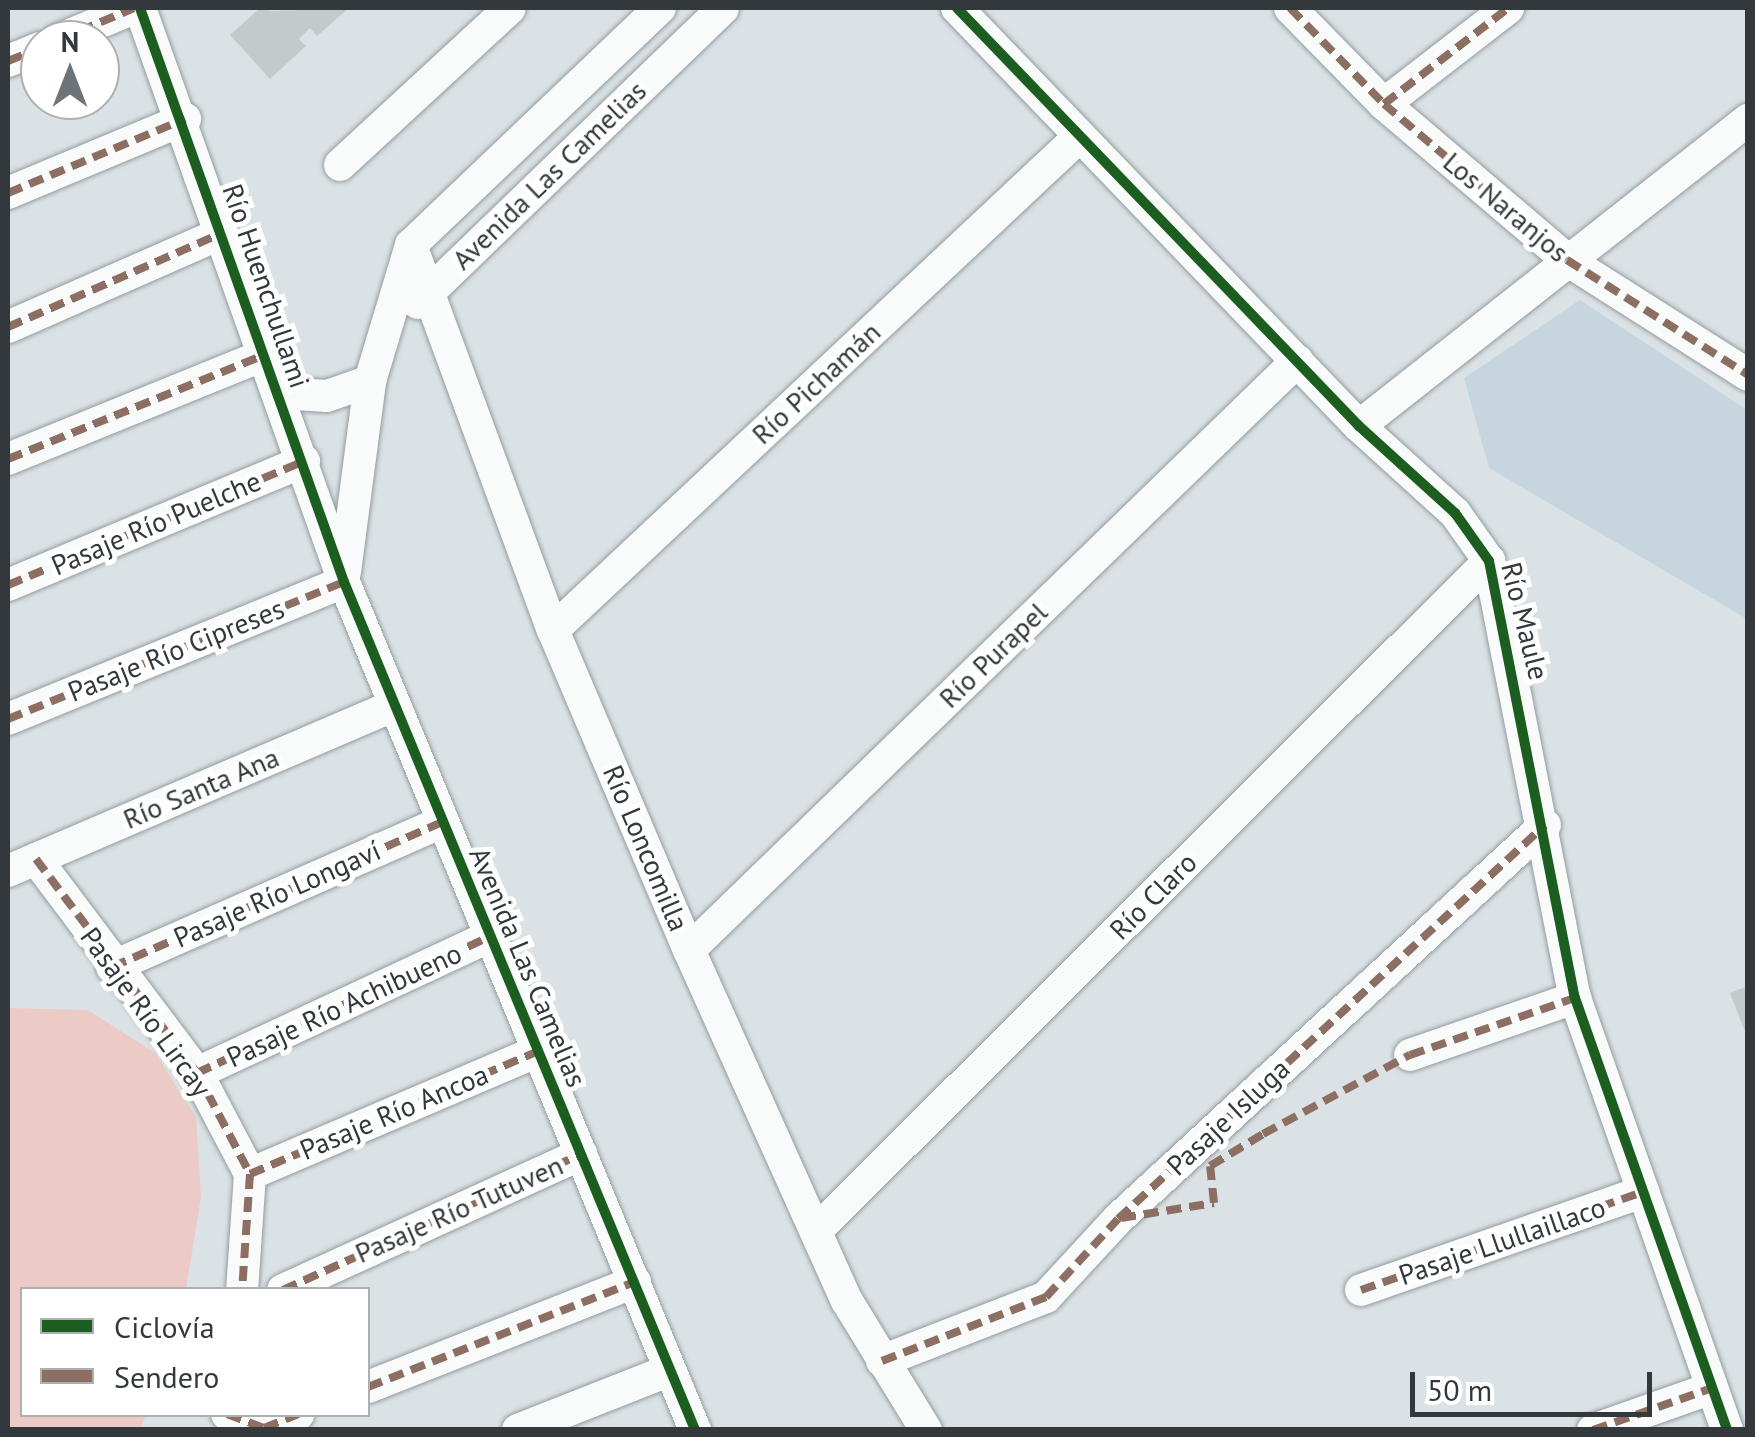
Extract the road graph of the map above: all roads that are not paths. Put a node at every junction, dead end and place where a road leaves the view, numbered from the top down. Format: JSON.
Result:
{"nodes":[{"id":1,"x":137,"y":8,"type":"edge"},
{"id":2,"x":510,"y":8,"type":"edge"},
{"id":3,"x":660,"y":8,"type":"edge"},
{"id":4,"x":724,"y":8,"type":"edge"},
{"id":5,"x":956,"y":8,"type":"edge"},
{"id":6,"x":1290,"y":8,"type":"edge"},
{"id":7,"x":1508,"y":8,"type":"edge"},
{"id":8,"x":107,"y":20,"type":"edge"},
{"id":9,"x":1384,"y":104,"type":"junction"},
{"id":10,"x":185,"y":118,"type":"junction"},
{"id":11,"x":1748,"y":120,"type":"edge"},
{"id":12,"x":1080,"y":136,"type":"junction"},
{"id":13,"x":340,"y":165,"type":"dead end"},
{"id":14,"x":8,"y":193,"type":"edge"},
{"id":15,"x":222,"y":233,"type":"junction"},
{"id":16,"x":411,"y":245,"type":"junction"},
{"id":17,"x":1567,"y":260,"type":"junction"},
{"id":18,"x":428,"y":292,"type":"junction"},
{"id":19,"x":8,"y":327,"type":"edge"},
{"id":20,"x":378,"y":346,"type":"junction"},
{"id":21,"x":266,"y":354,"type":"junction"},
{"id":22,"x":1297,"y":361,"type":"junction"},
{"id":23,"x":1748,"y":375,"type":"edge"},
{"id":24,"x":370,"y":382,"type":"junction"},
{"id":25,"x":280,"y":393,"type":"junction"},
{"id":26,"x":1359,"y":426,"type":"junction"},
{"id":27,"x":8,"y":459,"type":"edge"},
{"id":28,"x":304,"y":461,"type":"junction"},
{"id":29,"x":1489,"y":560,"type":"junction"},
{"id":30,"x":344,"y":582,"type":"junction"},
{"id":31,"x":8,"y":585,"type":"edge"},
{"id":32,"x":553,"y":630,"type":"junction"},
{"id":33,"x":395,"y":705,"type":"junction"},
{"id":34,"x":8,"y":718,"type":"edge"},
{"id":35,"x":442,"y":822,"type":"junction"},
{"id":36,"x":1545,"y":824,"type":"junction"},
{"id":37,"x":22,"y":864,"type":"edge"},
{"id":38,"x":491,"y":936,"type":"junction"},
{"id":39,"x":690,"y":950,"type":"junction"},
{"id":40,"x":112,"y":966,"type":"junction"},
{"id":41,"x":1575,"y":998,"type":"junction"},
{"id":42,"x":538,"y":1051,"type":"junction"},
{"id":43,"x":1410,"y":1054,"type":"dead end"},
{"id":44,"x":196,"y":1074,"type":"junction"},
{"id":45,"x":581,"y":1154,"type":"junction"},
{"id":46,"x":250,"y":1174,"type":"junction"},
{"id":47,"x":1643,"y":1192,"type":"junction"},
{"id":48,"x":816,"y":1230,"type":"junction"},
{"id":49,"x":634,"y":1282,"type":"junction"},
{"id":50,"x":242,"y":1287,"type":"edge"},
{"id":51,"x":290,"y":1287,"type":"edge"},
{"id":52,"x":1361,"y":1290,"type":"dead end"},
{"id":53,"x":882,"y":1360,"type":"junction"},
{"id":54,"x":670,"y":1370,"type":"junction"},
{"id":55,"x":370,"y":1386,"type":"edge"},
{"id":56,"x":1712,"y":1388,"type":"junction"},
{"id":57,"x":235,"y":1417,"type":"edge"},
{"id":58,"x":291,"y":1417,"type":"edge"},
{"id":59,"x":518,"y":1430,"type":"edge"},
{"id":60,"x":695,"y":1430,"type":"edge"},
{"id":61,"x":926,"y":1430,"type":"edge"},
{"id":62,"x":1593,"y":1430,"type":"edge"},
{"id":63,"x":1726,"y":1430,"type":"edge"}],
"edges":[{"from":1,"to":8,"type":"street"},
{"from":1,"to":10,"type":"street","name":"Río Huenchullami"},
{"from":2,"to":13,"type":"street"},
{"from":3,"to":16,"type":"street","name":"Avenida Las Camelias"},
{"from":4,"to":18,"type":"street","name":"Avenida Las Camelias"},
{"from":5,"to":12,"type":"street","name":"Río Maule"},
{"from":6,"to":9,"type":"street","name":"Los Naranjos"},
{"from":7,"to":9,"type":"street"},
{"from":9,"to":17,"type":"street","name":"Los Naranjos"},
{"from":10,"to":14,"type":"street"},
{"from":10,"to":15,"type":"street","name":"Río Huenchullami"},
{"from":11,"to":17,"type":"street"},
{"from":12,"to":22,"type":"street","name":"Río Maule"},
{"from":12,"to":32,"type":"street","name":"Río Pichamán"},
{"from":15,"to":19,"type":"street"},
{"from":15,"to":21,"type":"street","name":"Río Huenchullami"},
{"from":16,"to":18,"type":"street","name":"Río Loncomilla"},
{"from":16,"to":20,"type":"street","name":"Avenida Las Camelias"},
{"from":17,"to":23,"type":"street","name":"Los Naranjos"},
{"from":17,"to":26,"type":"street"},
{"from":18,"to":20,"type":"street","name":"Avenida Las Camelias"},
{"from":18,"to":32,"type":"street","name":"Río Loncomilla"},
{"from":20,"to":24,"type":"street","name":"Avenida Las Camelias"},
{"from":21,"to":25,"type":"street","name":"Río Huenchullami"},
{"from":21,"to":27,"type":"street"},
{"from":22,"to":26,"type":"street","name":"Río Maule"},
{"from":22,"to":39,"type":"street","name":"Río Purapel"},
{"from":24,"to":25,"type":"street"},
{"from":24,"to":30,"type":"street","name":"Avenida Las Camelias"},
{"from":25,"to":28,"type":"street","name":"Río Huenchullami"},
{"from":26,"to":29,"type":"street","name":"Río Maule"},
{"from":28,"to":30,"type":"street","name":"Río Huenchullami"},
{"from":28,"to":31,"type":"street","name":"Pasaje Río Puelche"},
{"from":29,"to":36,"type":"street","name":"Río Maule"},
{"from":29,"to":48,"type":"street","name":"Río Claro"},
{"from":30,"to":33,"type":"street","name":"Avenida Las Camelias"},
{"from":30,"to":34,"type":"street","name":"Pasaje Río Cipreses"},
{"from":32,"to":39,"type":"street","name":"Río Loncomilla"},
{"from":33,"to":35,"type":"street","name":"Avenida Las Camelias"},
{"from":33,"to":37,"type":"street","name":"Río Santa Ana"},
{"from":35,"to":38,"type":"street","name":"Avenida Las Camelias"},
{"from":35,"to":40,"type":"street","name":"Pasaje Río Longaví"},
{"from":36,"to":41,"type":"street","name":"Río Maule"},
{"from":36,"to":53,"type":"street","name":"Pasaje Isluga"},
{"from":37,"to":40,"type":"street","name":"Pasaje Río Lircay"},
{"from":38,"to":42,"type":"street","name":"Avenida Las Camelias"},
{"from":38,"to":44,"type":"street","name":"Pasaje Río Achibueno"},
{"from":39,"to":48,"type":"street","name":"Río Loncomilla"},
{"from":40,"to":44,"type":"street","name":"Pasaje Río Lircay"},
{"from":41,"to":43,"type":"street"},
{"from":41,"to":47,"type":"street","name":"Río Maule"},
{"from":42,"to":45,"type":"street","name":"Avenida Las Camelias"},
{"from":42,"to":46,"type":"street","name":"Pasaje Río Ancoa"},
{"from":44,"to":46,"type":"street","name":"Pasaje Río Lircay"},
{"from":45,"to":49,"type":"street","name":"Avenida Las Camelias"},
{"from":45,"to":51,"type":"street","name":"Pasaje Río Tutuven"},
{"from":46,"to":50,"type":"street"},
{"from":47,"to":52,"type":"street","name":"Pasaje Llullaillaco"},
{"from":47,"to":56,"type":"street","name":"Río Maule"},
{"from":48,"to":53,"type":"street","name":"Río Loncomilla"},
{"from":49,"to":54,"type":"street","name":"Avenida Las Camelias"},
{"from":49,"to":55,"type":"street"},
{"from":53,"to":61,"type":"street","name":"Río Loncomilla"},
{"from":54,"to":59,"type":"street"},
{"from":54,"to":60,"type":"street","name":"Avenida Las Camelias"},
{"from":56,"to":62,"type":"street"},
{"from":56,"to":63,"type":"street","name":"Río Maule"},
{"from":57,"to":58,"type":"street"}]}
